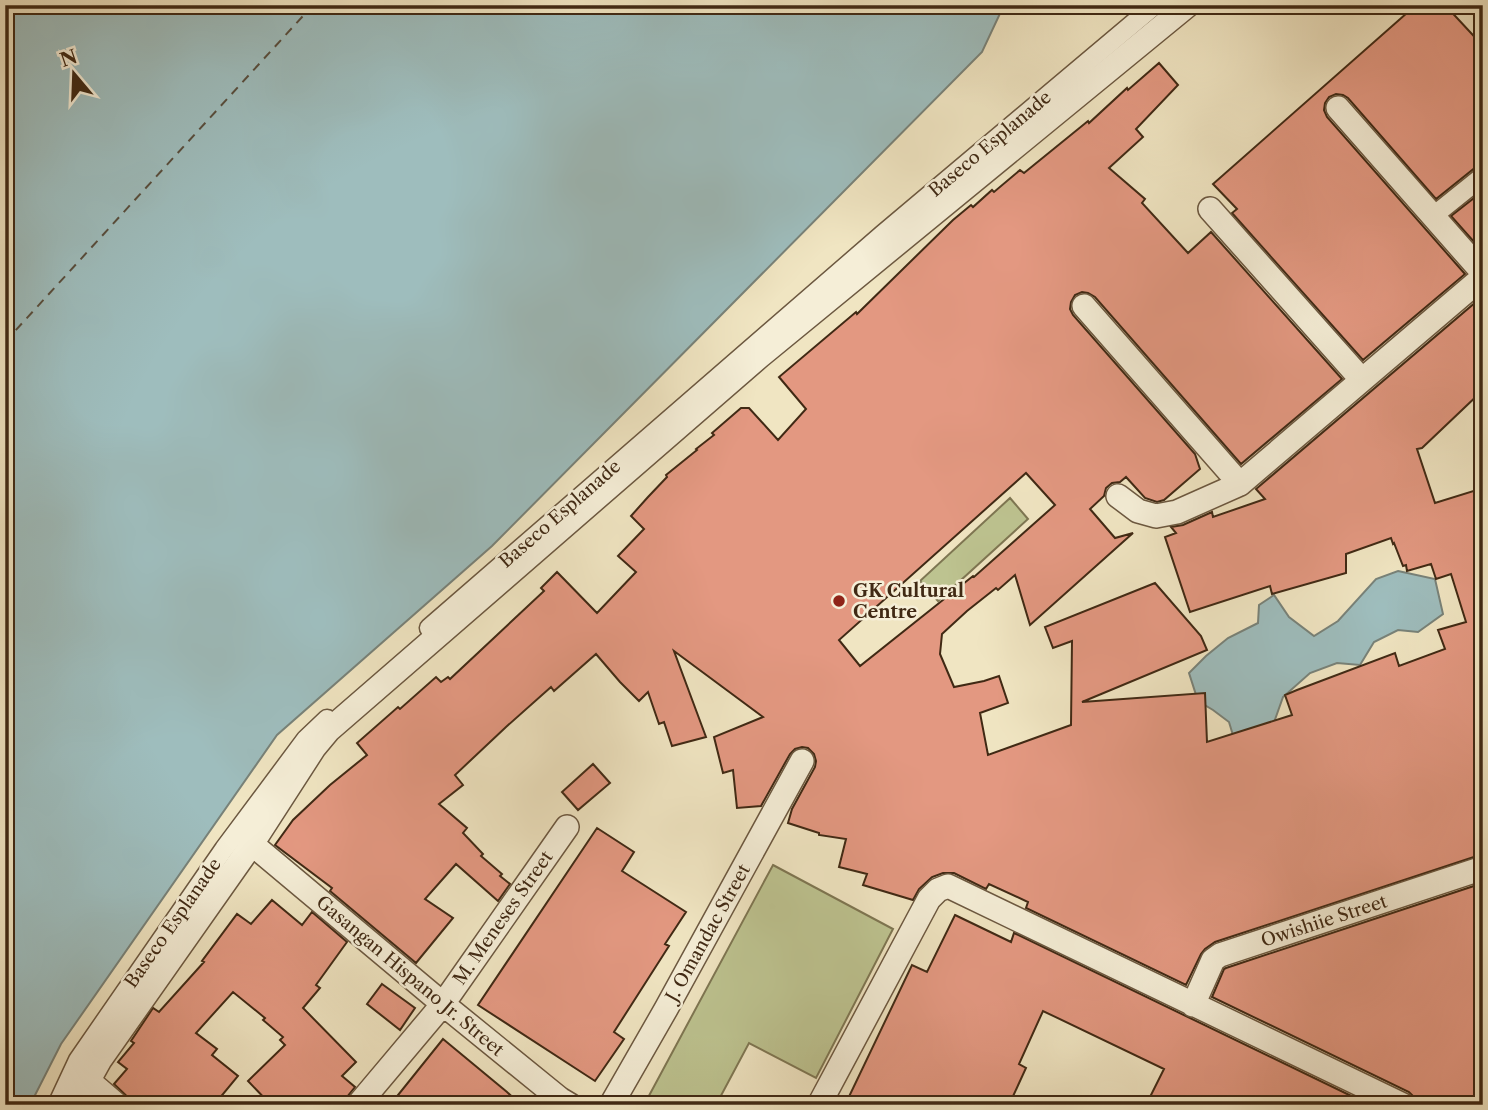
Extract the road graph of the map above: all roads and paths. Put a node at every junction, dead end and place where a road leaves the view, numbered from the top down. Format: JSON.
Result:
{"nodes":[{"id":1,"x":1156,"y":5,"type":"edge"},
{"id":2,"x":1188,"y":5,"type":"edge"},
{"id":3,"x":1338,"y":108,"type":"dead end"},
{"id":4,"x":1483,"y":176,"type":"edge"},
{"id":5,"x":1210,"y":209,"type":"dead end"},
{"id":6,"x":1432,"y":217,"type":"junction"},
{"id":7,"x":1483,"y":275,"type":"edge"},
{"id":8,"x":1084,"y":306,"type":"dead end"},
{"id":9,"x":1362,"y":380,"type":"junction"},
{"id":10,"x":1240,"y":484,"type":"junction"},
{"id":11,"x":1118,"y":496,"type":"dead end"},
{"id":12,"x":802,"y":761,"type":"dead end"},
{"id":13,"x":567,"y":827,"type":"dead end"},
{"id":14,"x":252,"y":844,"type":"junction"},
{"id":15,"x":1483,"y":868,"type":"edge"},
{"id":16,"x":443,"y":1004,"type":"junction"},
{"id":17,"x":1194,"y":1005,"type":"junction"},
{"id":18,"x":89,"y":1081,"type":"junction"},
{"id":19,"x":57,"y":1105,"type":"edge"},
{"id":20,"x":75,"y":1105,"type":"edge"},
{"id":21,"x":117,"y":1105,"type":"edge"},
{"id":22,"x":358,"y":1105,"type":"edge"},
{"id":23,"x":570,"y":1105,"type":"edge"},
{"id":24,"x":611,"y":1105,"type":"edge"},
{"id":25,"x":819,"y":1105,"type":"edge"},
{"id":26,"x":1403,"y":1105,"type":"edge"}],
"edges":[{"from":1,"to":19,"type":"street","name":"Baseco Esplanade"},
{"from":2,"to":14,"type":"street"},
{"from":3,"to":6,"type":"street"},
{"from":4,"to":6,"type":"street"},
{"from":5,"to":9,"type":"street"},
{"from":6,"to":7,"type":"street"},
{"from":7,"to":9,"type":"street"},
{"from":8,"to":10,"type":"street"},
{"from":9,"to":10,"type":"street"},
{"from":10,"to":11,"type":"street"},
{"from":12,"to":24,"type":"street","name":"J. Omandac Street"},
{"from":13,"to":16,"type":"street","name":"M. Meneses Street"},
{"from":14,"to":16,"type":"street","name":"Gasangan Hispano Jr. Street"},
{"from":14,"to":18,"type":"street"},
{"from":15,"to":17,"type":"street","name":"Owishiie Street"},
{"from":16,"to":22,"type":"street","name":"M. Meneses Street"},
{"from":16,"to":23,"type":"street","name":"Gasangan Hispano Jr. Street"},
{"from":17,"to":25,"type":"street"},
{"from":17,"to":26,"type":"street"},
{"from":18,"to":20,"type":"street"},
{"from":18,"to":21,"type":"street"}]}
